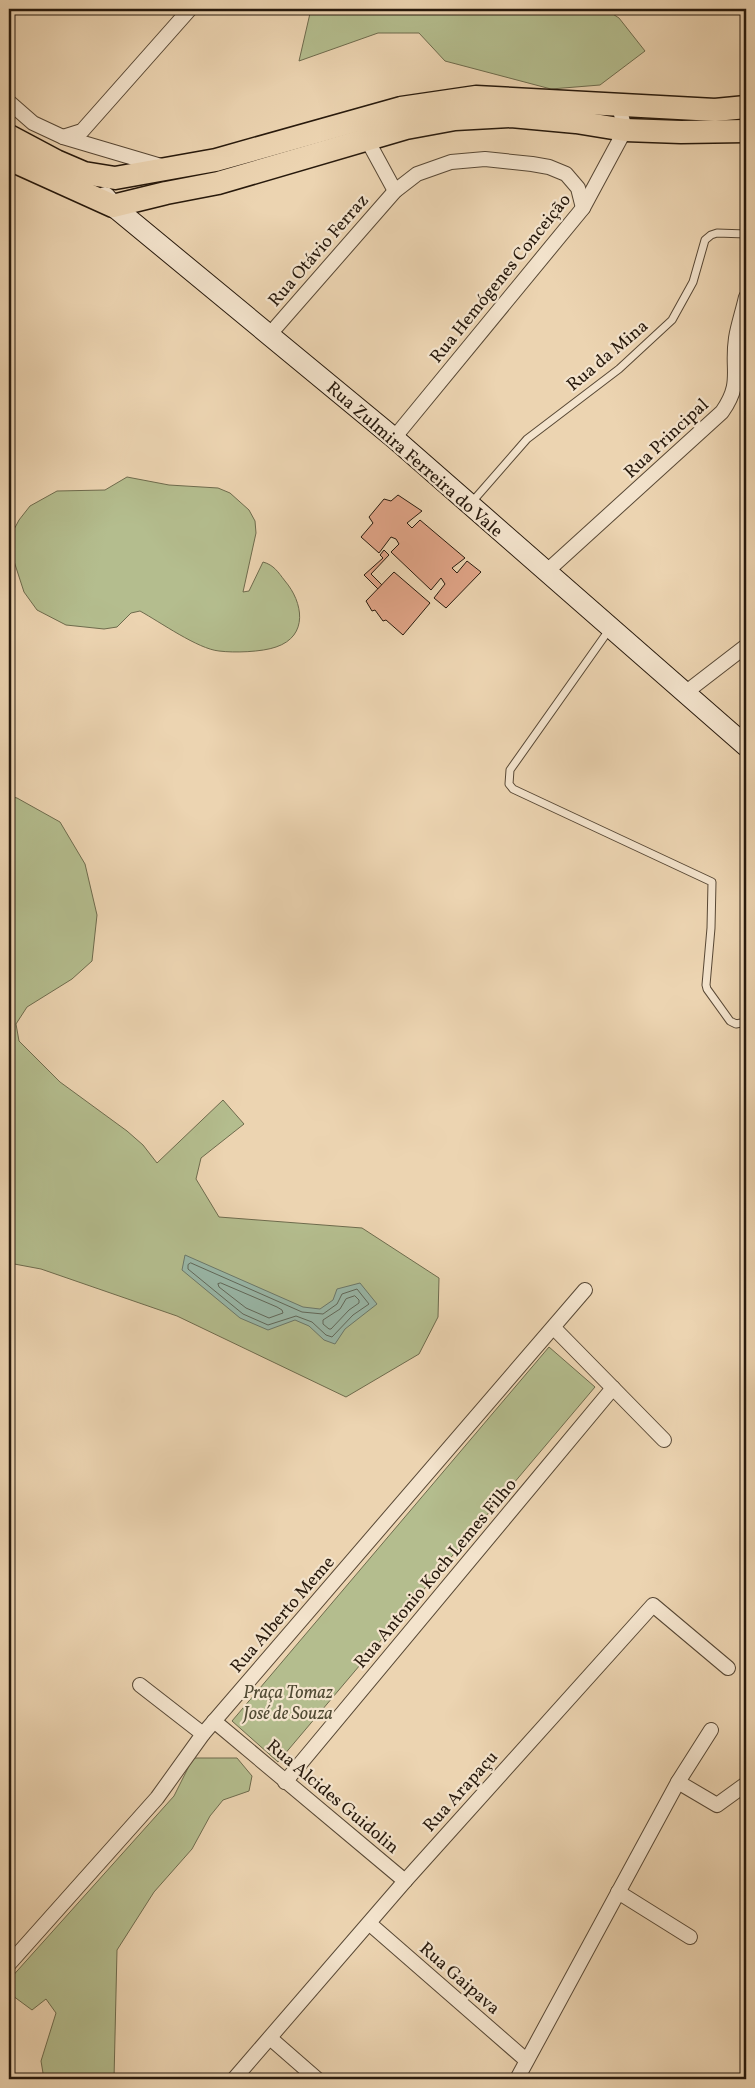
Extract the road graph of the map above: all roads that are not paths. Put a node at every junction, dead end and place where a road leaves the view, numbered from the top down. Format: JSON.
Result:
{"nodes":[{"id":1,"x":190,"y":9,"type":"edge"},
{"id":2,"x":9,"y":102,"type":"edge"},
{"id":3,"x":620,"y":106,"type":"junction"},
{"id":4,"x":746,"y":107,"type":"edge"},
{"id":5,"x":362,"y":129,"type":"junction"},
{"id":6,"x":625,"y":130,"type":"junction"},
{"id":7,"x":746,"y":131,"type":"edge"},
{"id":8,"x":9,"y":136,"type":"edge"},
{"id":9,"x":63,"y":137,"type":"junction"},
{"id":10,"x":9,"y":159,"type":"edge"},
{"id":11,"x":169,"y":169,"type":"junction"},
{"id":12,"x":84,"y":173,"type":"junction"},
{"id":13,"x":395,"y":191,"type":"junction"},
{"id":14,"x":112,"y":206,"type":"junction"},
{"id":15,"x":584,"y":208,"type":"junction"},
{"id":16,"x":746,"y":234,"type":"edge"},
{"id":17,"x":746,"y":297,"type":"edge"},
{"id":18,"x":270,"y":334,"type":"junction"},
{"id":19,"x":741,"y":383,"type":"edge"},
{"id":20,"x":394,"y":438,"type":"junction"},
{"id":21,"x":470,"y":504,"type":"junction"},
{"id":22,"x":546,"y":572,"type":"junction"},
{"id":23,"x":611,"y":628,"type":"junction"},
{"id":24,"x":746,"y":646,"type":"edge"},
{"id":25,"x":685,"y":692,"type":"junction"},
{"id":26,"x":746,"y":746,"type":"edge"},
{"id":27,"x":746,"y":1022,"type":"edge"},
{"id":28,"x":585,"y":1290,"type":"dead end"},
{"id":29,"x":554,"y":1328,"type":"junction"},
{"id":30,"x":613,"y":1388,"type":"junction"},
{"id":31,"x":664,"y":1440,"type":"dead end"},
{"id":32,"x":728,"y":1668,"type":"dead end"},
{"id":33,"x":140,"y":1685,"type":"dead end"},
{"id":34,"x":214,"y":1721,"type":"junction"},
{"id":35,"x":711,"y":1730,"type":"dead end"},
{"id":36,"x":203,"y":1734,"type":"junction"},
{"id":37,"x":285,"y":1782,"type":"junction"},
{"id":38,"x":678,"y":1782,"type":"junction"},
{"id":39,"x":746,"y":1784,"type":"edge"},
{"id":40,"x":405,"y":1881,"type":"junction"},
{"id":41,"x":618,"y":1892,"type":"junction"},
{"id":42,"x":370,"y":1924,"type":"junction"},
{"id":43,"x":690,"y":1937,"type":"dead end"},
{"id":44,"x":9,"y":1964,"type":"edge"},
{"id":45,"x":270,"y":2038,"type":"junction"},
{"id":46,"x":526,"y":2060,"type":"junction"},
{"id":47,"x":234,"y":2079,"type":"edge"},
{"id":48,"x":318,"y":2079,"type":"edge"},
{"id":49,"x":517,"y":2079,"type":"edge"}],
"edges":[{"from":1,"to":9,"type":"street"},
{"from":2,"to":9,"type":"street"},
{"from":3,"to":4,"type":"main road"},
{"from":3,"to":5,"type":"main road"},
{"from":3,"to":6,"type":"street"},
{"from":5,"to":6,"type":"main road"},
{"from":5,"to":11,"type":"main road"},
{"from":5,"to":13,"type":"street"},
{"from":5,"to":14,"type":"main road"},
{"from":6,"to":7,"type":"main road"},
{"from":6,"to":15,"type":"street","name":"Rua Hemógenes Conceição"},
{"from":8,"to":12,"type":"main road"},
{"from":9,"to":11,"type":"street"},
{"from":10,"to":14,"type":"main road"},
{"from":11,"to":12,"type":"main road"},
{"from":12,"to":14,"type":"street","name":"Rua Zulmira Ferreira do Vale"},
{"from":13,"to":15,"type":"street","name":"Rua Otávio Ferraz"},
{"from":13,"to":18,"type":"street","name":"Rua Otávio Ferraz"},
{"from":14,"to":18,"type":"street","name":"Rua Zulmira Ferreira do Vale"},
{"from":15,"to":20,"type":"street","name":"Rua Hemógenes Conceição"},
{"from":16,"to":21,"type":"lane","name":"Rua da Mina"},
{"from":17,"to":19,"type":"street","name":"Rua Principal"},
{"from":18,"to":20,"type":"street","name":"Rua Zulmira Ferreira do Vale"},
{"from":19,"to":22,"type":"street","name":"Rua Principal"},
{"from":20,"to":21,"type":"street","name":"Rua Zulmira Ferreira do Vale"},
{"from":21,"to":22,"type":"street","name":"Rua Zulmira Ferreira do Vale"},
{"from":22,"to":23,"type":"street","name":"Rua Zulmira Ferreira do Vale"},
{"from":23,"to":25,"type":"street","name":"Rua Zulmira Ferreira do Vale"},
{"from":23,"to":27,"type":"lane"},
{"from":24,"to":25,"type":"street"},
{"from":25,"to":26,"type":"street","name":"Rua Zulmira Ferreira do Vale"},
{"from":28,"to":29,"type":"street","name":"Rua Alberto Meme"},
{"from":29,"to":30,"type":"street"},
{"from":29,"to":34,"type":"street","name":"Rua Alberto Meme"},
{"from":30,"to":31,"type":"street"},
{"from":30,"to":37,"type":"street","name":"Rua Antonio Koch Lemes Filho"},
{"from":32,"to":40,"type":"street","name":"Rua Arapaçu"},
{"from":33,"to":36,"type":"street"},
{"from":34,"to":36,"type":"street","name":"Rua Alberto Meme"},
{"from":34,"to":37,"type":"street","name":"Rua Alcides Guidolin"},
{"from":35,"to":38,"type":"street"},
{"from":36,"to":44,"type":"street","name":"Rua Alberto Meme"},
{"from":37,"to":40,"type":"street","name":"Rua Alcides Guidolin"},
{"from":38,"to":39,"type":"street"},
{"from":38,"to":41,"type":"street"},
{"from":40,"to":42,"type":"street","name":"Rua Arapaçu"},
{"from":41,"to":43,"type":"street"},
{"from":41,"to":46,"type":"street"},
{"from":42,"to":45,"type":"street","name":"Rua Arapaçu"},
{"from":42,"to":46,"type":"street","name":"Rua Gaipava"},
{"from":45,"to":47,"type":"street","name":"Rua Arapaçu"},
{"from":45,"to":48,"type":"street"},
{"from":46,"to":49,"type":"street"}]}
